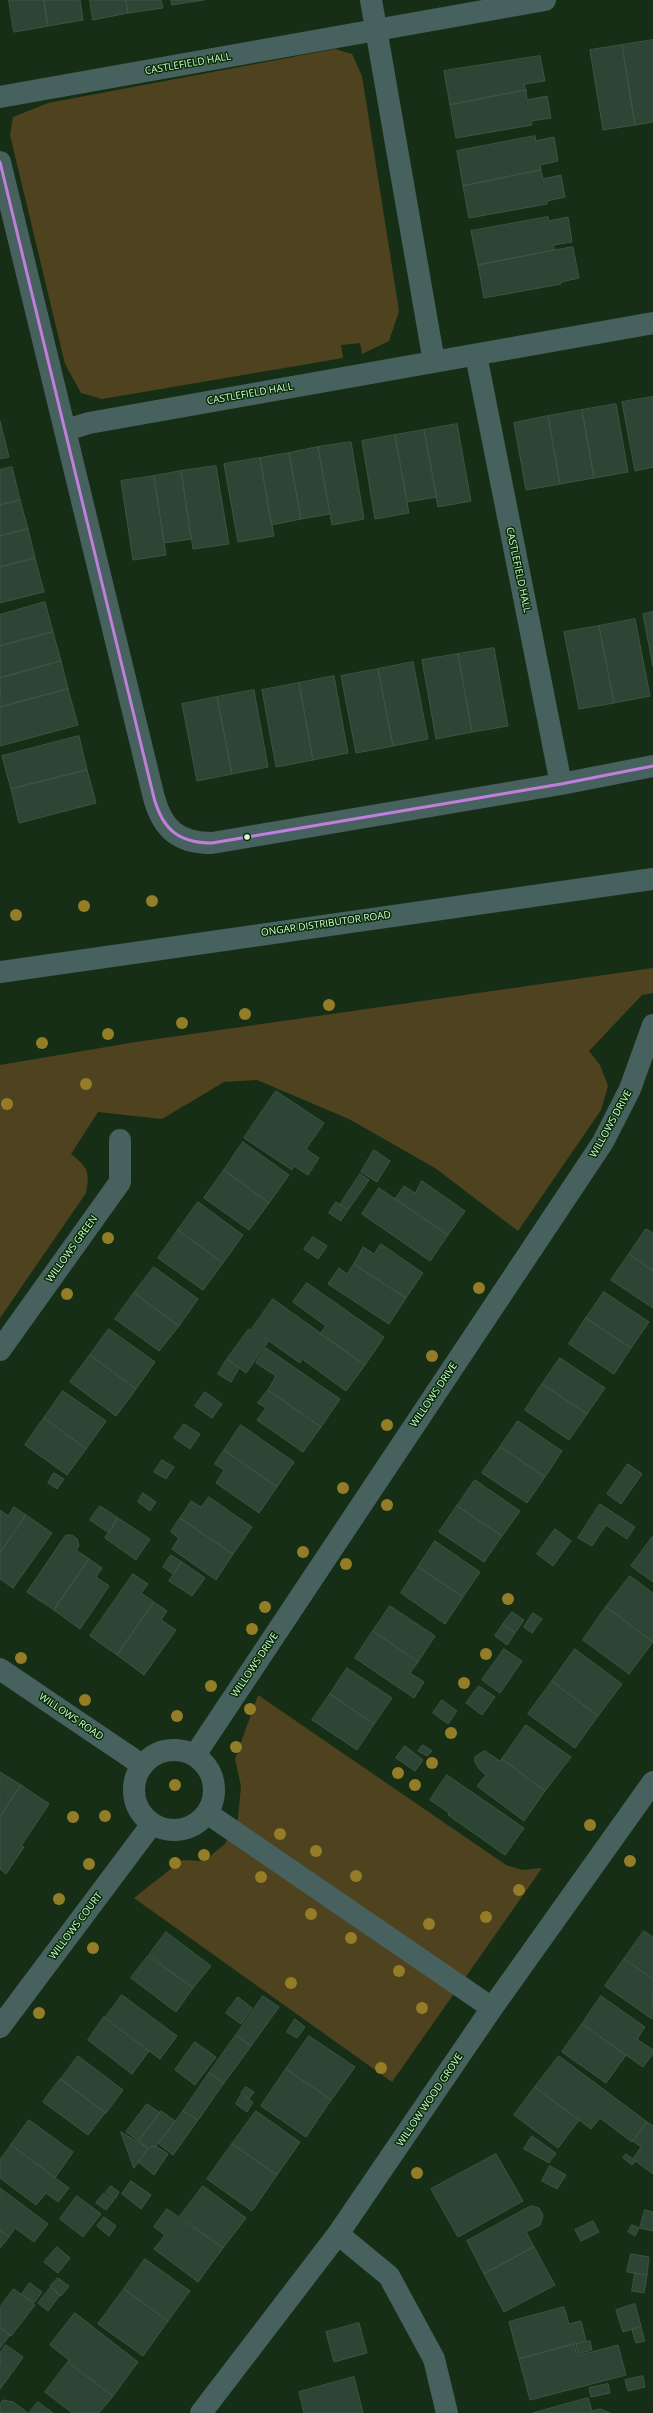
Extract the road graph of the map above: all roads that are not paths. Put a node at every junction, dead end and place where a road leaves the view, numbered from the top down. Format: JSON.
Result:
{"nodes":[{"id":1,"x":371,"y":0,"type":"edge"},
{"id":2,"x":544,"y":0,"type":"edge"},
{"id":3,"x":376,"y":30,"type":"junction"},
{"id":4,"x":0,"y":97,"type":"edge"},
{"id":5,"x":0,"y":162,"type":"edge"},
{"id":6,"x":653,"y":323,"type":"edge"},
{"id":7,"x":476,"y":355,"type":"junction"},
{"id":8,"x":434,"y":362,"type":"junction"},
{"id":9,"x":66,"y":430,"type":"junction"},
{"id":10,"x":653,"y":766,"type":"edge"},
{"id":11,"x":561,"y":784,"type":"junction"},
{"id":12,"x":653,"y":879,"type":"edge"},
{"id":13,"x":0,"y":972,"type":"edge"},
{"id":14,"x":653,"y":1025,"type":"edge"},
{"id":15,"x":120,"y":1140,"type":"dead end"},
{"id":16,"x":0,"y":1350,"type":"edge"},
{"id":17,"x":0,"y":1669,"type":"edge"},
{"id":18,"x":195,"y":1755,"type":"junction"},
{"id":19,"x":142,"y":1765,"type":"junction"},
{"id":20,"x":653,"y":1782,"type":"edge"},
{"id":21,"x":207,"y":1813,"type":"junction"},
{"id":22,"x":152,"y":1824,"type":"junction"},
{"id":23,"x":492,"y":2008,"type":"junction"},
{"id":24,"x":0,"y":2027,"type":"edge"},
{"id":25,"x":338,"y":2234,"type":"junction"},
{"id":26,"x":201,"y":2413,"type":"edge"},
{"id":27,"x":448,"y":2413,"type":"edge"}],
"edges":[{"from":1,"to":3,"type":"street"},
{"from":2,"to":3,"type":"street","name":"CASTLEFIELD HALL"},
{"from":3,"to":4,"type":"street","name":"CASTLEFIELD HALL"},
{"from":3,"to":8,"type":"street"},
{"from":5,"to":9,"type":"street"},
{"from":6,"to":7,"type":"street","name":"CASTLEFIELD HALL"},
{"from":7,"to":8,"type":"street","name":"CASTLEFIELD HALL"},
{"from":7,"to":11,"type":"street","name":"CASTLEFIELD HALL"},
{"from":8,"to":9,"type":"street","name":"CASTLEFIELD HALL"},
{"from":9,"to":11,"type":"street"},
{"from":10,"to":11,"type":"street"},
{"from":12,"to":13,"type":"street","name":"ONGAR DISTRIBUTOR ROAD"},
{"from":14,"to":18,"type":"street","name":"WILLOWS DRIVE"},
{"from":15,"to":16,"type":"street","name":"WILLOWS GREEN"},
{"from":17,"to":19,"type":"street","name":"WILLOWS ROAD"},
{"from":18,"to":19,"type":"street"},
{"from":18,"to":21,"type":"street"},
{"from":19,"to":22,"type":"street"},
{"from":20,"to":23,"type":"street","name":"WILLOW WOOD GROVE"},
{"from":21,"to":22,"type":"street"},
{"from":21,"to":23,"type":"street"},
{"from":22,"to":24,"type":"street","name":"WILLOWS COURT"},
{"from":23,"to":25,"type":"street","name":"WILLOW WOOD GROVE"},
{"from":25,"to":26,"type":"street","name":"WILLOW WOOD GROVE"},
{"from":25,"to":27,"type":"street"}]}
